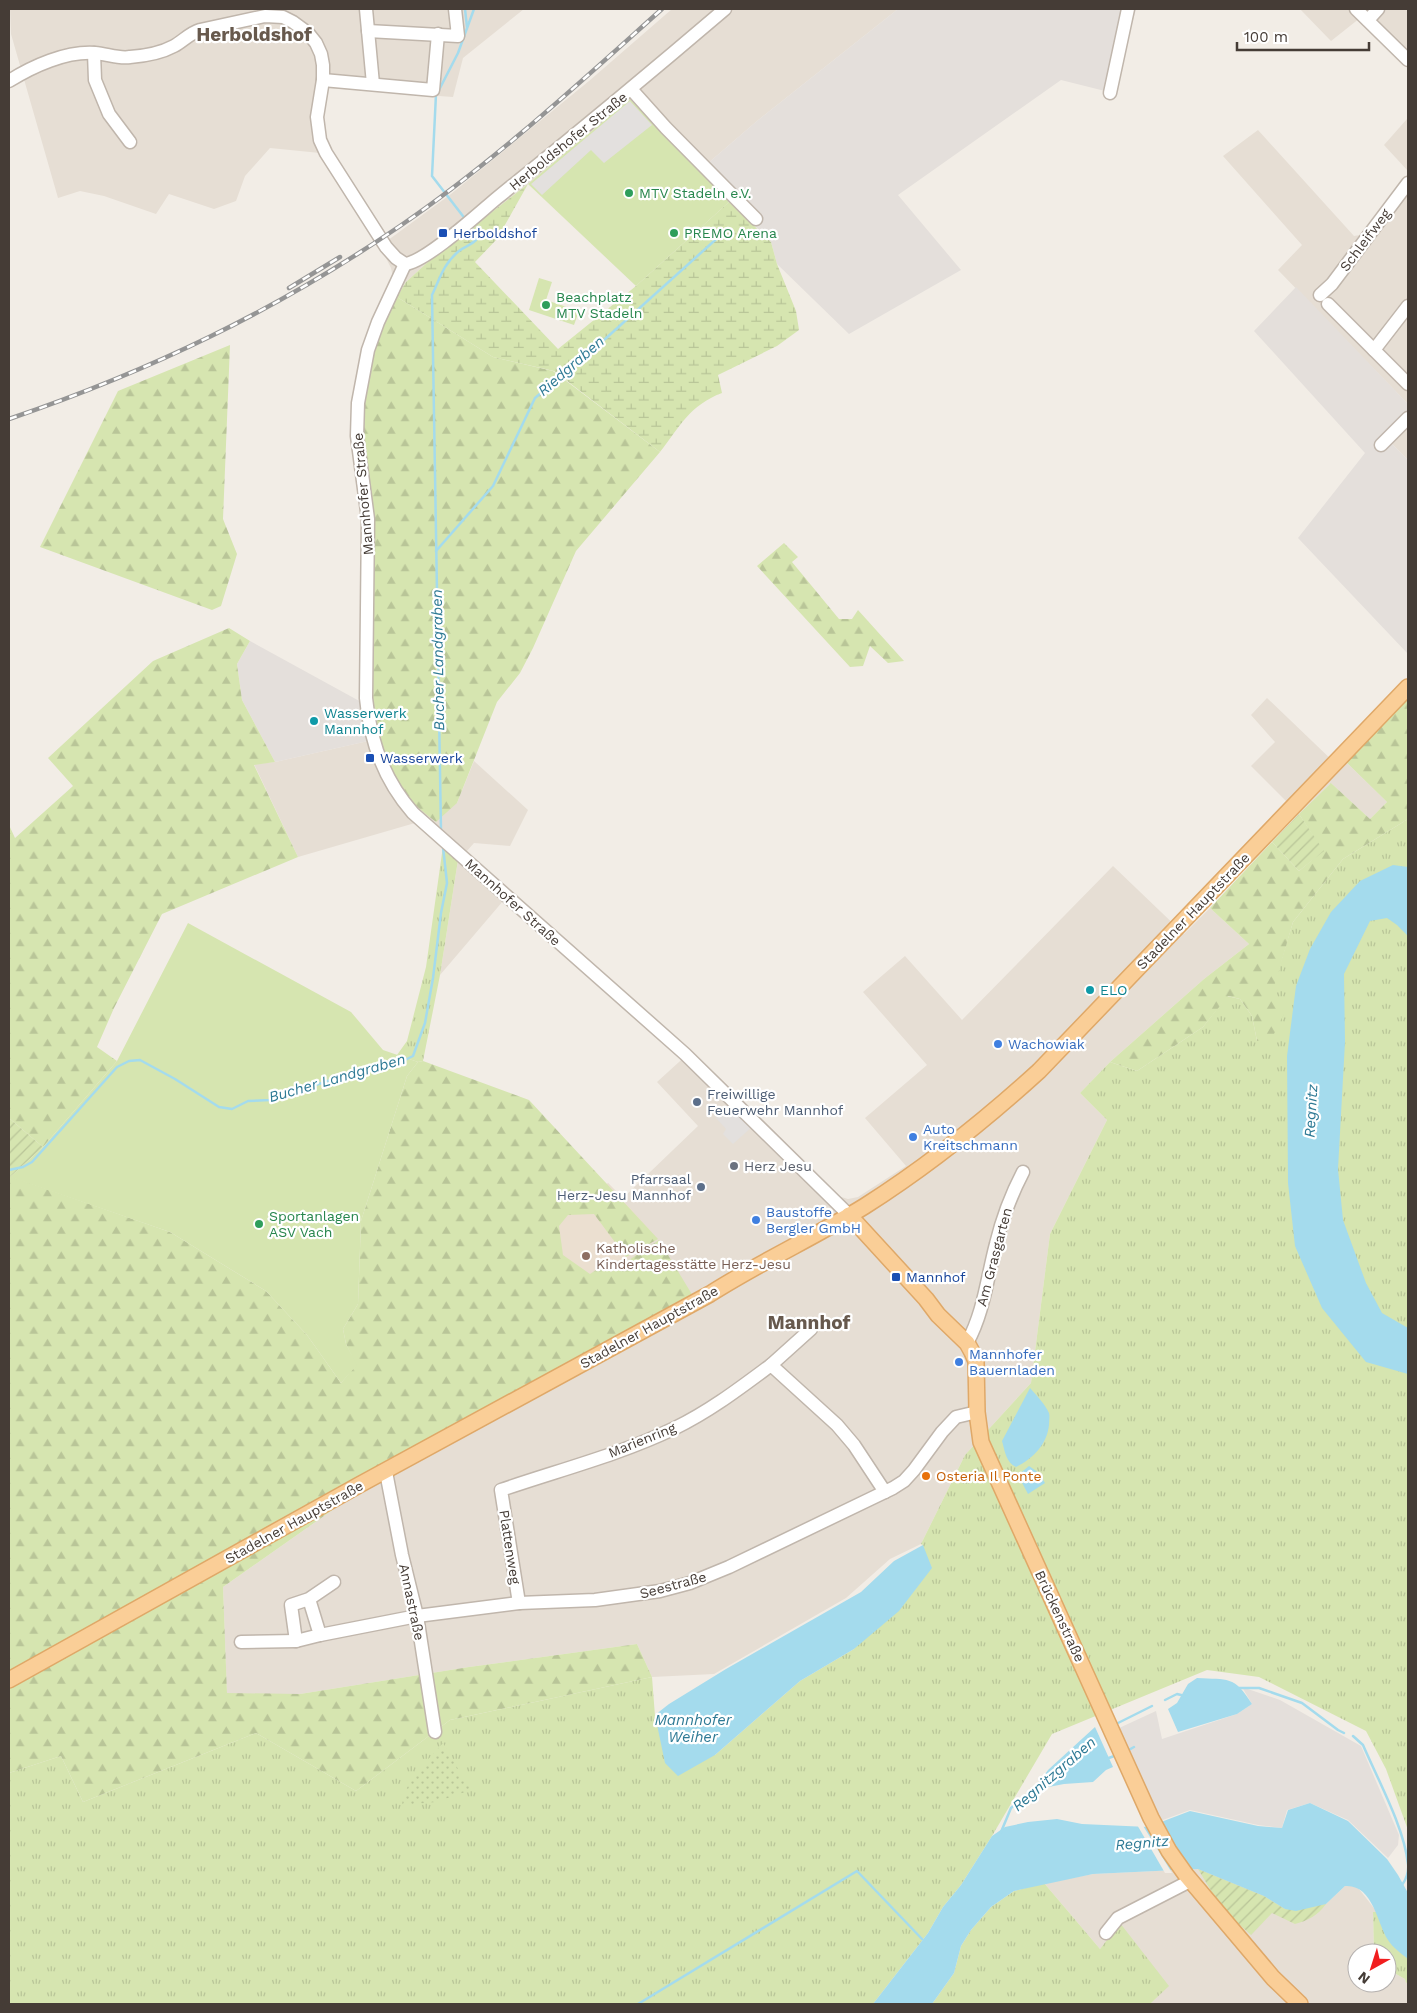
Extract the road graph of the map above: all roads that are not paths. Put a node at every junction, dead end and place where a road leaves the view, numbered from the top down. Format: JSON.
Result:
{"nodes":[{"id":1,"x":366,"y":9,"type":"edge"},
{"id":2,"x":455,"y":9,"type":"edge"},
{"id":3,"x":724,"y":9,"type":"edge"},
{"id":4,"x":1128,"y":9,"type":"edge"},
{"id":5,"x":1356,"y":9,"type":"edge"},
{"id":6,"x":1378,"y":9,"type":"edge"},
{"id":7,"x":283,"y":13,"type":"edge"},
{"id":8,"x":1368,"y":20,"type":"junction"},
{"id":9,"x":368,"y":31,"type":"junction"},
{"id":10,"x":438,"y":34,"type":"junction"},
{"id":11,"x":94,"y":53,"type":"junction"},
{"id":12,"x":1408,"y":60,"type":"edge"},
{"id":13,"x":323,"y":80,"type":"junction"},
{"id":14,"x":9,"y":81,"type":"edge"},
{"id":15,"x":373,"y":84,"type":"junction"},
{"id":16,"x":632,"y":89,"type":"junction"},
{"id":17,"x":1110,"y":93,"type":"dead end"},
{"id":18,"x":130,"y":142,"type":"dead end"},
{"id":19,"x":1408,"y":183,"type":"edge"},
{"id":20,"x":756,"y":219,"type":"dead end"},
{"id":21,"x":405,"y":264,"type":"junction"},
{"id":22,"x":1408,"y":306,"type":"edge"},
{"id":23,"x":1374,"y":350,"type":"junction"},
{"id":24,"x":1408,"y":384,"type":"edge"},
{"id":25,"x":1408,"y":418,"type":"edge"},
{"id":26,"x":1381,"y":445,"type":"dead end"},
{"id":27,"x":1408,"y":687,"type":"edge"},
{"id":28,"x":1023,"y":1172,"type":"dead end"},
{"id":29,"x":849,"y":1215,"type":"junction"},
{"id":30,"x":812,"y":1330,"type":"dead end"},
{"id":31,"x":967,"y":1343,"type":"junction"},
{"id":32,"x":771,"y":1365,"type":"junction"},
{"id":33,"x":977,"y":1412,"type":"junction"},
{"id":34,"x":386,"y":1472,"type":"junction"},
{"id":35,"x":501,"y":1490,"type":"joint"},
{"id":36,"x":885,"y":1492,"type":"junction"},
{"id":37,"x":334,"y":1582,"type":"dead end"},
{"id":38,"x":309,"y":1599,"type":"junction"},
{"id":39,"x":519,"y":1603,"type":"junction"},
{"id":40,"x":417,"y":1616,"type":"junction"},
{"id":41,"x":320,"y":1635,"type":"junction"},
{"id":42,"x":241,"y":1642,"type":"dead end"},
{"id":43,"x":296,"y":1642,"type":"junction"},
{"id":44,"x":9,"y":1680,"type":"edge"},
{"id":45,"x":435,"y":1732,"type":"dead end"},
{"id":46,"x":1188,"y":1878,"type":"junction"},
{"id":47,"x":1106,"y":1933,"type":"dead end"},
{"id":48,"x":1300,"y":2004,"type":"edge"}],
"edges":[{"from":1,"to":9,"type":"street"},
{"from":2,"to":10,"type":"street"},
{"from":3,"to":16,"type":"street","name":"Herboldshofer Straße"},
{"from":4,"to":17,"type":"street"},
{"from":5,"to":8,"type":"street"},
{"from":6,"to":8,"type":"street"},
{"from":7,"to":11,"type":"street"},
{"from":7,"to":13,"type":"street"},
{"from":8,"to":12,"type":"street"},
{"from":9,"to":10,"type":"street"},
{"from":9,"to":15,"type":"street"},
{"from":10,"to":15,"type":"street"},
{"from":11,"to":14,"type":"street"},
{"from":11,"to":18,"type":"street"},
{"from":13,"to":15,"type":"street"},
{"from":13,"to":21,"type":"street"},
{"from":16,"to":20,"type":"street"},
{"from":16,"to":21,"type":"street","name":"Herboldshofer Straße"},
{"from":19,"to":23,"type":"street","name":"Schleifweg"},
{"from":21,"to":29,"type":"street","name":"Mannhofer Straße"},
{"from":22,"to":23,"type":"street"},
{"from":23,"to":24,"type":"street"},
{"from":25,"to":26,"type":"street"},
{"from":27,"to":29,"type":"main road","name":"Stadelner Hauptstraße"},
{"from":28,"to":31,"type":"street","name":"Am Grasgarten"},
{"from":29,"to":31,"type":"main road","name":"Mannhofer Straße"},
{"from":29,"to":34,"type":"main road","name":"Stadelner Hauptstraße"},
{"from":30,"to":32,"type":"street","name":"Marienring"},
{"from":31,"to":33,"type":"main road","name":"Mannhofer Straße"},
{"from":32,"to":35,"type":"street","name":"Marienring"},
{"from":32,"to":36,"type":"street"},
{"from":33,"to":36,"type":"street","name":"Seestraße"},
{"from":33,"to":46,"type":"main road","name":"Brückenstraße"},
{"from":34,"to":40,"type":"street","name":"Annastraße"},
{"from":34,"to":44,"type":"main road","name":"Stadelner Hauptstraße"},
{"from":35,"to":39,"type":"street","name":"Plattenweg"},
{"from":36,"to":39,"type":"street","name":"Seestraße"},
{"from":37,"to":38,"type":"street"},
{"from":38,"to":41,"type":"street"},
{"from":38,"to":43,"type":"street"},
{"from":39,"to":40,"type":"street","name":"Seestraße"},
{"from":40,"to":41,"type":"street","name":"Seestraße"},
{"from":40,"to":45,"type":"street","name":"Annastraße"},
{"from":41,"to":43,"type":"street","name":"Seestraße"},
{"from":42,"to":43,"type":"street","name":"Seestraße"},
{"from":46,"to":47,"type":"street"},
{"from":46,"to":48,"type":"main road"}]}
